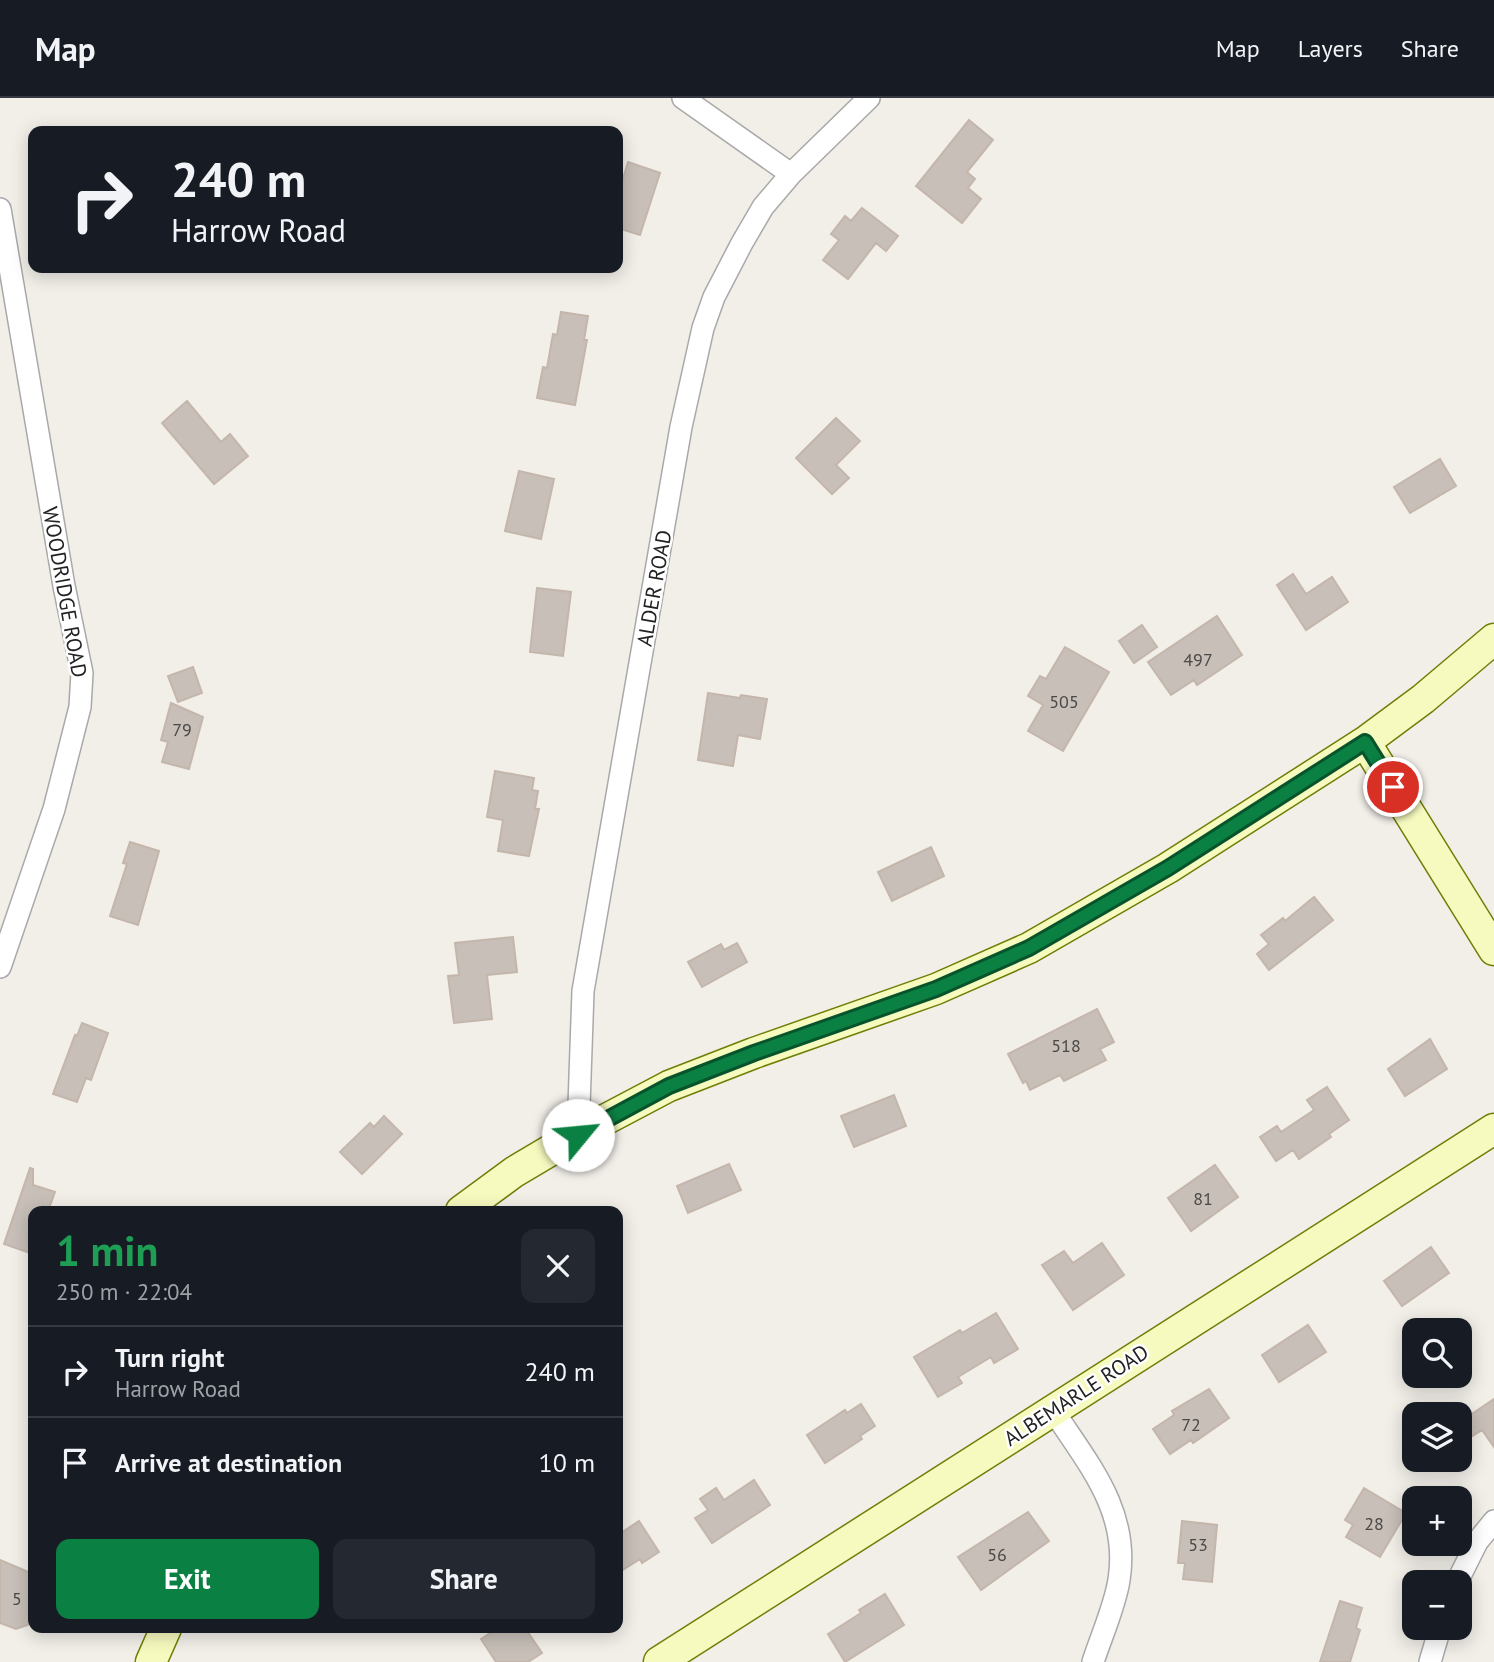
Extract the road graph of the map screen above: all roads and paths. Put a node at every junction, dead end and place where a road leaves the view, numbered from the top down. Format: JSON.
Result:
{"nodes":[{"id":1,"x":683,"y":98,"type":"edge"},
{"id":2,"x":869,"y":98,"type":"edge"},
{"id":3,"x":791,"y":174,"type":"junction"},
{"id":4,"x":0,"y":209,"type":"edge"},
{"id":5,"x":1494,"y":639,"type":"edge"},
{"id":6,"x":1365,"y":742,"type":"junction"},
{"id":7,"x":1494,"y":950,"type":"edge"},
{"id":8,"x":0,"y":967,"type":"edge"},
{"id":9,"x":1494,"y":1129,"type":"edge"},
{"id":10,"x":578,"y":1135,"type":"junction"},
{"id":11,"x":468,"y":1206,"type":"edge"},
{"id":12,"x":1053,"y":1410,"type":"junction"},
{"id":13,"x":1494,"y":1521,"type":"edge"},
{"id":14,"x":1463,"y":1570,"type":"edge"},
{"id":15,"x":164,"y":1633,"type":"edge"},
{"id":16,"x":1436,"y":1640,"type":"edge"},
{"id":17,"x":151,"y":1662,"type":"edge"},
{"id":18,"x":659,"y":1662,"type":"edge"},
{"id":19,"x":1093,"y":1662,"type":"edge"},
{"id":20,"x":1430,"y":1662,"type":"edge"}],
"edges":[{"from":1,"to":3,"type":"street"},
{"from":2,"to":3,"type":"street","name":"ALDER ROAD"},
{"from":3,"to":10,"type":"street","name":"ALDER ROAD"},
{"from":4,"to":8,"type":"street","name":"WOODRIDGE ROAD"},
{"from":5,"to":6,"type":"street"},
{"from":6,"to":7,"type":"street"},
{"from":6,"to":10,"type":"street"},
{"from":9,"to":12,"type":"street","name":"ALBEMARLE ROAD"},
{"from":10,"to":11,"type":"street"},
{"from":12,"to":18,"type":"street","name":"ALBEMARLE ROAD"},
{"from":12,"to":19,"type":"street"},
{"from":13,"to":14,"type":"street"},
{"from":15,"to":17,"type":"street"},
{"from":16,"to":20,"type":"street"}]}
